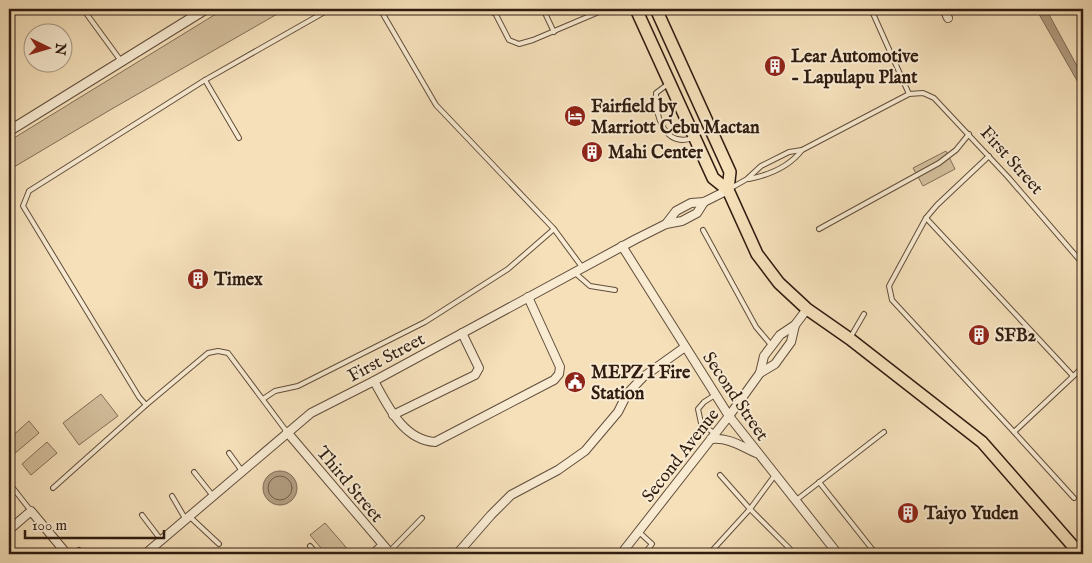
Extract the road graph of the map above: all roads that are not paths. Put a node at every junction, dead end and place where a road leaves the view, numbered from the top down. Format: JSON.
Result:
{"nodes":[{"id":1,"x":83,"y":9,"type":"edge"},
{"id":2,"x":206,"y":9,"type":"edge"},
{"id":3,"x":330,"y":9,"type":"edge"},
{"id":4,"x":380,"y":9,"type":"edge"},
{"id":5,"x":503,"y":9,"type":"edge"},
{"id":6,"x":543,"y":9,"type":"edge"},
{"id":7,"x":606,"y":9,"type":"edge"},
{"id":8,"x":636,"y":9,"type":"edge"},
{"id":9,"x":656,"y":9,"type":"edge"},
{"id":10,"x":871,"y":9,"type":"edge"},
{"id":11,"x":944,"y":9,"type":"edge"},
{"id":12,"x":493,"y":11,"type":"edge"},
{"id":13,"x":948,"y":18,"type":"dead end"},
{"id":14,"x":554,"y":32,"type":"junction"},
{"id":15,"x":121,"y":61,"type":"junction"},
{"id":16,"x":205,"y":80,"type":"junction"},
{"id":17,"x":670,"y":83,"type":"junction"},
{"id":18,"x":910,"y":94,"type":"junction"},
{"id":19,"x":9,"y":131,"type":"edge"},
{"id":20,"x":969,"y":134,"type":"junction"},
{"id":21,"x":694,"y":137,"type":"junction"},
{"id":22,"x":239,"y":138,"type":"dead end"},
{"id":23,"x":802,"y":150,"type":"junction"},
{"id":24,"x":989,"y":156,"type":"junction"},
{"id":25,"x":748,"y":179,"type":"junction"},
{"id":26,"x":728,"y":190,"type":"junction"},
{"id":27,"x":704,"y":202,"type":"junction"},
{"id":28,"x":926,"y":218,"type":"junction"},
{"id":29,"x":666,"y":224,"type":"junction"},
{"id":30,"x":554,"y":229,"type":"junction"},
{"id":31,"x":819,"y":229,"type":"dead end"},
{"id":32,"x":703,"y":230,"type":"dead end"},
{"id":33,"x":622,"y":246,"type":"junction"},
{"id":34,"x":1083,"y":264,"type":"edge"},
{"id":35,"x":583,"y":268,"type":"junction"},
{"id":36,"x":574,"y":272,"type":"junction"},
{"id":37,"x":615,"y":290,"type":"dead end"},
{"id":38,"x":528,"y":297,"type":"junction"},
{"id":39,"x":807,"y":309,"type":"junction"},
{"id":40,"x":864,"y":314,"type":"dead end"},
{"id":41,"x":795,"y":325,"type":"junction"},
{"id":42,"x":462,"y":334,"type":"junction"},
{"id":43,"x":850,"y":339,"type":"junction"},
{"id":44,"x":772,"y":346,"type":"junction"},
{"id":45,"x":685,"y":347,"type":"junction"},
{"id":46,"x":1083,"y":367,"type":"edge"},
{"id":47,"x":760,"y":373,"type":"junction"},
{"id":48,"x":1073,"y":376,"type":"junction"},
{"id":49,"x":374,"y":382,"type":"junction"},
{"id":50,"x":716,"y":395,"type":"junction"},
{"id":51,"x":263,"y":399,"type":"junction"},
{"id":52,"x":146,"y":405,"type":"junction"},
{"id":53,"x":393,"y":415,"type":"junction"},
{"id":54,"x":729,"y":416,"type":"junction"},
{"id":55,"x":287,"y":432,"type":"junction"},
{"id":56,"x":884,"y":432,"type":"dead end"},
{"id":57,"x":1014,"y":432,"type":"junction"},
{"id":58,"x":713,"y":437,"type":"junction"},
{"id":59,"x":229,"y":452,"type":"dead end"},
{"id":60,"x":758,"y":454,"type":"junction"},
{"id":61,"x":242,"y":471,"type":"junction"},
{"id":62,"x":194,"y":472,"type":"dead end"},
{"id":63,"x":720,"y":475,"type":"dead end"},
{"id":64,"x":775,"y":475,"type":"junction"},
{"id":65,"x":819,"y":482,"type":"junction"},
{"id":66,"x":9,"y":483,"type":"edge"},
{"id":67,"x":53,"y":488,"type":"dead end"},
{"id":68,"x":172,"y":496,"type":"dead end"},
{"id":69,"x":213,"y":496,"type":"junction"},
{"id":70,"x":1074,"y":498,"type":"dead end"},
{"id":71,"x":795,"y":500,"type":"junction"},
{"id":72,"x":750,"y":509,"type":"junction"},
{"id":73,"x":31,"y":511,"type":"junction"},
{"id":74,"x":9,"y":515,"type":"edge"},
{"id":75,"x":142,"y":515,"type":"dead end"},
{"id":76,"x":188,"y":518,"type":"junction"},
{"id":77,"x":422,"y":518,"type":"dead end"},
{"id":78,"x":12,"y":527,"type":"edge"},
{"id":79,"x":639,"y":532,"type":"junction"},
{"id":80,"x":161,"y":540,"type":"junction"},
{"id":81,"x":219,"y":544,"type":"dead end"},
{"id":82,"x":381,"y":544,"type":"junction"},
{"id":83,"x":310,"y":546,"type":"dead end"},
{"id":84,"x":79,"y":550,"type":"dead end"},
{"id":85,"x":390,"y":553,"type":"edge"},
{"id":86,"x":67,"y":554,"type":"edge"},
{"id":87,"x":74,"y":554,"type":"edge"},
{"id":88,"x":145,"y":554,"type":"edge"},
{"id":89,"x":317,"y":554,"type":"edge"},
{"id":90,"x":370,"y":554,"type":"edge"},
{"id":91,"x":457,"y":554,"type":"edge"},
{"id":92,"x":621,"y":554,"type":"edge"},
{"id":93,"x":644,"y":554,"type":"edge"},
{"id":94,"x":709,"y":554,"type":"edge"},
{"id":95,"x":795,"y":554,"type":"edge"},
{"id":96,"x":838,"y":554,"type":"edge"},
{"id":97,"x":876,"y":554,"type":"edge"},
{"id":98,"x":1080,"y":554,"type":"edge"}],
"edges":[{"from":1,"to":15,"type":"lane"},
{"from":2,"to":15,"type":"street"},
{"from":3,"to":16,"type":"lane"},
{"from":4,"to":30,"type":"lane"},
{"from":5,"to":12,"type":"lane"},
{"from":6,"to":14,"type":"lane"},
{"from":7,"to":14,"type":"lane"},
{"from":8,"to":17,"type":"main road"},
{"from":9,"to":26,"type":"main road"},
{"from":10,"to":18,"type":"lane"},
{"from":11,"to":13,"type":"street"},
{"from":12,"to":14,"type":"lane"},
{"from":15,"to":19,"type":"street"},
{"from":16,"to":22,"type":"lane"},
{"from":16,"to":52,"type":"lane"},
{"from":17,"to":21,"type":"main road"},
{"from":17,"to":21,"type":"lane"},
{"from":18,"to":20,"type":"lane","name":"First Street"},
{"from":18,"to":23,"type":"lane","name":"First Street"},
{"from":20,"to":24,"type":"lane","name":"First Street"},
{"from":20,"to":31,"type":"lane"},
{"from":21,"to":26,"type":"main road"},
{"from":23,"to":25,"type":"lane","name":"First Street"},
{"from":23,"to":25,"type":"lane","name":"First Street"},
{"from":24,"to":28,"type":"lane"},
{"from":24,"to":34,"type":"lane","name":"First Street"},
{"from":25,"to":26,"type":"lane","name":"First Street"},
{"from":26,"to":27,"type":"street","name":"First Street"},
{"from":26,"to":39,"type":"main road"},
{"from":27,"to":29,"type":"street","name":"First Street"},
{"from":27,"to":29,"type":"street","name":"First Street"},
{"from":28,"to":48,"type":"lane"},
{"from":28,"to":57,"type":"lane"},
{"from":29,"to":33,"type":"street","name":"First Street"},
{"from":30,"to":35,"type":"lane"},
{"from":30,"to":51,"type":"lane"},
{"from":32,"to":44,"type":"lane"},
{"from":33,"to":35,"type":"street","name":"First Street"},
{"from":33,"to":45,"type":"street","name":"Second Street"},
{"from":35,"to":36,"type":"street","name":"First Street"},
{"from":36,"to":37,"type":"lane"},
{"from":36,"to":38,"type":"street","name":"First Street"},
{"from":38,"to":42,"type":"street","name":"First Street"},
{"from":38,"to":53,"type":"street"},
{"from":39,"to":41,"type":"street","name":"Second Avenue"},
{"from":39,"to":43,"type":"main road"},
{"from":40,"to":43,"type":"lane"},
{"from":41,"to":44,"type":"street","name":"Second Avenue"},
{"from":41,"to":47,"type":"street","name":"Second Avenue"},
{"from":42,"to":49,"type":"street","name":"First Street"},
{"from":42,"to":53,"type":"street"},
{"from":43,"to":98,"type":"main road"},
{"from":44,"to":47,"type":"street","name":"Second Avenue"},
{"from":45,"to":50,"type":"street","name":"Second Street"},
{"from":45,"to":91,"type":"street"},
{"from":46,"to":48,"type":"lane"},
{"from":47,"to":54,"type":"street","name":"Second Avenue"},
{"from":48,"to":57,"type":"lane"},
{"from":49,"to":53,"type":"street"},
{"from":49,"to":55,"type":"street","name":"First Street"},
{"from":50,"to":54,"type":"street","name":"Second Street"},
{"from":50,"to":58,"type":"lane"},
{"from":51,"to":52,"type":"lane"},
{"from":51,"to":55,"type":"lane"},
{"from":52,"to":67,"type":"lane"},
{"from":54,"to":58,"type":"street","name":"Second Avenue"},
{"from":54,"to":60,"type":"street","name":"Second Street"},
{"from":55,"to":61,"type":"street","name":"First Street"},
{"from":55,"to":82,"type":"street","name":"Third Street"},
{"from":56,"to":65,"type":"lane"},
{"from":57,"to":70,"type":"lane"},
{"from":58,"to":60,"type":"street"},
{"from":58,"to":79,"type":"street","name":"Second Avenue"},
{"from":59,"to":61,"type":"lane"},
{"from":60,"to":64,"type":"street","name":"Second Street"},
{"from":61,"to":69,"type":"street","name":"First Street"},
{"from":62,"to":69,"type":"lane"},
{"from":63,"to":72,"type":"lane"},
{"from":64,"to":71,"type":"street","name":"Second Street"},
{"from":64,"to":72,"type":"lane"},
{"from":65,"to":71,"type":"lane"},
{"from":65,"to":97,"type":"lane"},
{"from":66,"to":73,"type":"lane"},
{"from":68,"to":76,"type":"lane"},
{"from":69,"to":76,"type":"street","name":"First Street"},
{"from":71,"to":96,"type":"street","name":"Second Street"},
{"from":72,"to":94,"type":"lane"},
{"from":72,"to":95,"type":"lane"},
{"from":73,"to":78,"type":"street"},
{"from":73,"to":86,"type":"street"},
{"from":74,"to":78,"type":"lane"},
{"from":75,"to":80,"type":"lane"},
{"from":76,"to":80,"type":"street","name":"First Street"},
{"from":76,"to":81,"type":"lane"},
{"from":77,"to":85,"type":"lane"},
{"from":79,"to":92,"type":"street","name":"Second Avenue"},
{"from":79,"to":93,"type":"lane"},
{"from":80,"to":88,"type":"street","name":"First Street"},
{"from":82,"to":85,"type":"street","name":"Third Street"},
{"from":82,"to":90,"type":"lane"},
{"from":83,"to":89,"type":"lane"},
{"from":84,"to":87,"type":"lane"}]}
